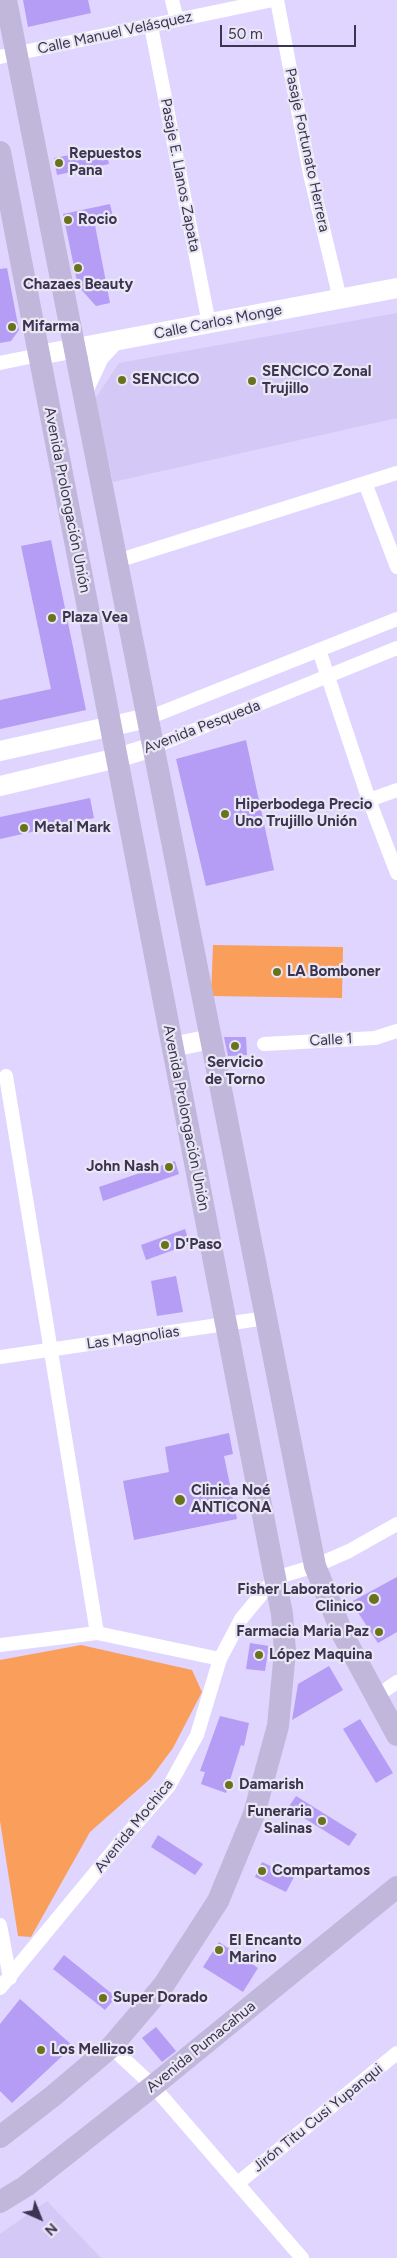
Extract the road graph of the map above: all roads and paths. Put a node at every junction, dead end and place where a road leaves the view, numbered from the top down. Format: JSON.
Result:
{"nodes":[{"id":1,"x":6,"y":0,"type":"edge"},
{"id":2,"x":172,"y":0,"type":"edge"},
{"id":3,"x":272,"y":0,"type":"edge"},
{"id":4,"x":277,"y":0,"type":"edge"},
{"id":5,"x":177,"y":20,"type":"junction"},
{"id":6,"x":151,"y":26,"type":"junction"},
{"id":7,"x":8,"y":55,"type":"edge"},
{"id":8,"x":0,"y":152,"type":"edge"},
{"id":9,"x":397,"y":288,"type":"edge"},
{"id":10,"x":340,"y":299,"type":"junction"},
{"id":11,"x":209,"y":324,"type":"junction"},
{"id":12,"x":112,"y":343,"type":"junction"},
{"id":13,"x":75,"y":350,"type":"junction"},
{"id":14,"x":39,"y":356,"type":"junction"},
{"id":15,"x":0,"y":362,"type":"edge"},
{"id":16,"x":83,"y":391,"type":"junction"},
{"id":17,"x":397,"y":473,"type":"edge"},
{"id":18,"x":365,"y":483,"type":"junction"},
{"id":19,"x":117,"y":561,"type":"junction"},
{"id":20,"x":397,"y":567,"type":"edge"},
{"id":21,"x":397,"y":619,"type":"edge"},
{"id":22,"x":397,"y":648,"type":"edge"},
{"id":23,"x":319,"y":650,"type":"junction"},
{"id":24,"x":328,"y":677,"type":"junction"},
{"id":25,"x":148,"y":718,"type":"junction"},
{"id":26,"x":110,"y":726,"type":"junction"},
{"id":27,"x":153,"y":747,"type":"junction"},
{"id":28,"x":0,"y":752,"type":"edge"},
{"id":29,"x":117,"y":758,"type":"junction"},
{"id":30,"x":0,"y":786,"type":"edge"},
{"id":31,"x":397,"y":790,"type":"edge"},
{"id":32,"x":369,"y":800,"type":"junction"},
{"id":33,"x":397,"y":873,"type":"edge"},
{"id":34,"x":397,"y":1031,"type":"edge"},
{"id":35,"x":211,"y":1039,"type":"junction"},
{"id":36,"x":264,"y":1044,"type":"dead end"},
{"id":37,"x":172,"y":1047,"type":"junction"},
{"id":38,"x":6,"y":1076,"type":"dead end"},
{"id":39,"x":266,"y":1318,"type":"junction"},
{"id":40,"x":226,"y":1325,"type":"junction"},
{"id":41,"x":51,"y":1350,"type":"junction"},
{"id":42,"x":0,"y":1357,"type":"edge"},
{"id":43,"x":397,"y":1524,"type":"edge"},
{"id":44,"x":315,"y":1566,"type":"junction"},
{"id":45,"x":275,"y":1578,"type":"junction"},
{"id":46,"x":97,"y":1633,"type":"junction"},
{"id":47,"x":0,"y":1645,"type":"edge"},
{"id":48,"x":220,"y":1659,"type":"junction"},
{"id":49,"x":397,"y":1682,"type":"edge"},
{"id":50,"x":375,"y":1697,"type":"junction"},
{"id":51,"x":397,"y":1735,"type":"edge"},
{"id":52,"x":397,"y":1887,"type":"edge"},
{"id":53,"x":0,"y":1925,"type":"edge"},
{"id":54,"x":10,"y":1978,"type":"junction"},
{"id":55,"x":0,"y":1988,"type":"edge"},
{"id":56,"x":111,"y":2047,"type":"junction"},
{"id":57,"x":397,"y":2053,"type":"edge"},
{"id":58,"x":153,"y":2086,"type":"junction"},
{"id":59,"x":0,"y":2137,"type":"edge"},
{"id":60,"x":238,"y":2183,"type":"junction"},
{"id":61,"x":0,"y":2202,"type":"edge"},
{"id":62,"x":302,"y":2258,"type":"edge"}],
"edges":[{"from":1,"to":7,"type":"main road"},
{"from":2,"to":5,"type":"street"},
{"from":3,"to":5,"type":"street","name":"Calle Manuel Velásquez"},
{"from":4,"to":10,"type":"street","name":"Pasaje Fortunato Herrera"},
{"from":5,"to":6,"type":"street","name":"Calle Manuel Velásquez"},
{"from":6,"to":7,"type":"street","name":"Calle Manuel Velásquez"},
{"from":6,"to":11,"type":"street","name":"Pasaje E. Llanos Zapata"},
{"from":7,"to":13,"type":"main road"},
{"from":8,"to":14,"type":"main road","name":"Avenida Prolongación Unión"},
{"from":9,"to":10,"type":"street","name":"Calle Carlos Monge"},
{"from":10,"to":11,"type":"street","name":"Calle Carlos Monge"},
{"from":11,"to":12,"type":"street","name":"Calle Carlos Monge"},
{"from":12,"to":13,"type":"street","name":"Calle Carlos Monge"},
{"from":12,"to":16,"type":"street"},
{"from":13,"to":14,"type":"street","name":"Calle Carlos Monge"},
{"from":13,"to":16,"type":"main road"},
{"from":14,"to":15,"type":"street"},
{"from":14,"to":26,"type":"main road","name":"Avenida Prolongación Unión"},
{"from":16,"to":19,"type":"main road"},
{"from":17,"to":18,"type":"street"},
{"from":18,"to":19,"type":"street"},
{"from":18,"to":20,"type":"street"},
{"from":19,"to":25,"type":"main road"},
{"from":21,"to":23,"type":"street","name":"Avenida Pesqueda"},
{"from":22,"to":24,"type":"street","name":"Avenida Pesqueda"},
{"from":23,"to":24,"type":"street"},
{"from":23,"to":25,"type":"street","name":"Avenida Pesqueda"},
{"from":24,"to":27,"type":"street","name":"Avenida Pesqueda"},
{"from":24,"to":32,"type":"street"},
{"from":25,"to":26,"type":"street","name":"Avenida Pesqueda"},
{"from":25,"to":27,"type":"main road"},
{"from":26,"to":28,"type":"street","name":"Avenida Pesqueda"},
{"from":26,"to":29,"type":"main road","name":"Avenida Prolongación Unión"},
{"from":27,"to":29,"type":"street","name":"Avenida Pesqueda"},
{"from":27,"to":35,"type":"main road"},
{"from":29,"to":30,"type":"street","name":"Avenida Pesqueda"},
{"from":29,"to":37,"type":"main road","name":"Avenida Prolongación Unión"},
{"from":31,"to":32,"type":"street"},
{"from":32,"to":33,"type":"street"},
{"from":34,"to":36,"type":"street","name":"Calle 1"},
{"from":35,"to":37,"type":"street"},
{"from":35,"to":39,"type":"main road"},
{"from":37,"to":40,"type":"main road","name":"Avenida Prolongación Unión"},
{"from":38,"to":41,"type":"street"},
{"from":39,"to":40,"type":"street","name":"Las Magnolias"},
{"from":39,"to":44,"type":"main road"},
{"from":40,"to":41,"type":"street","name":"Las Magnolias"},
{"from":40,"to":45,"type":"main road","name":"Avenida Prolongación Unión"},
{"from":41,"to":42,"type":"street","name":"Las Magnolias"},
{"from":41,"to":46,"type":"street"},
{"from":43,"to":44,"type":"street"},
{"from":44,"to":45,"type":"street"},
{"from":44,"to":50,"type":"main road"},
{"from":45,"to":48,"type":"street","name":"Avenida Mochica"},
{"from":45,"to":56,"type":"main road","name":"Avenida Prolongación Unión"},
{"from":46,"to":47,"type":"street"},
{"from":46,"to":48,"type":"street"},
{"from":48,"to":54,"type":"street","name":"Avenida Mochica"},
{"from":49,"to":50,"type":"street"},
{"from":50,"to":51,"type":"main road"},
{"from":52,"to":58,"type":"main road","name":"Avenida Pumacahua"},
{"from":53,"to":54,"type":"street"},
{"from":54,"to":55,"type":"street","name":"Avenida Mochica"},
{"from":56,"to":58,"type":"street"},
{"from":56,"to":59,"type":"main road"},
{"from":57,"to":60,"type":"street","name":"Jirón Titu Cusi Yupanqui"},
{"from":58,"to":60,"type":"street"},
{"from":58,"to":61,"type":"main road","name":"Avenida Pumacahua"},
{"from":60,"to":62,"type":"street"}]}
